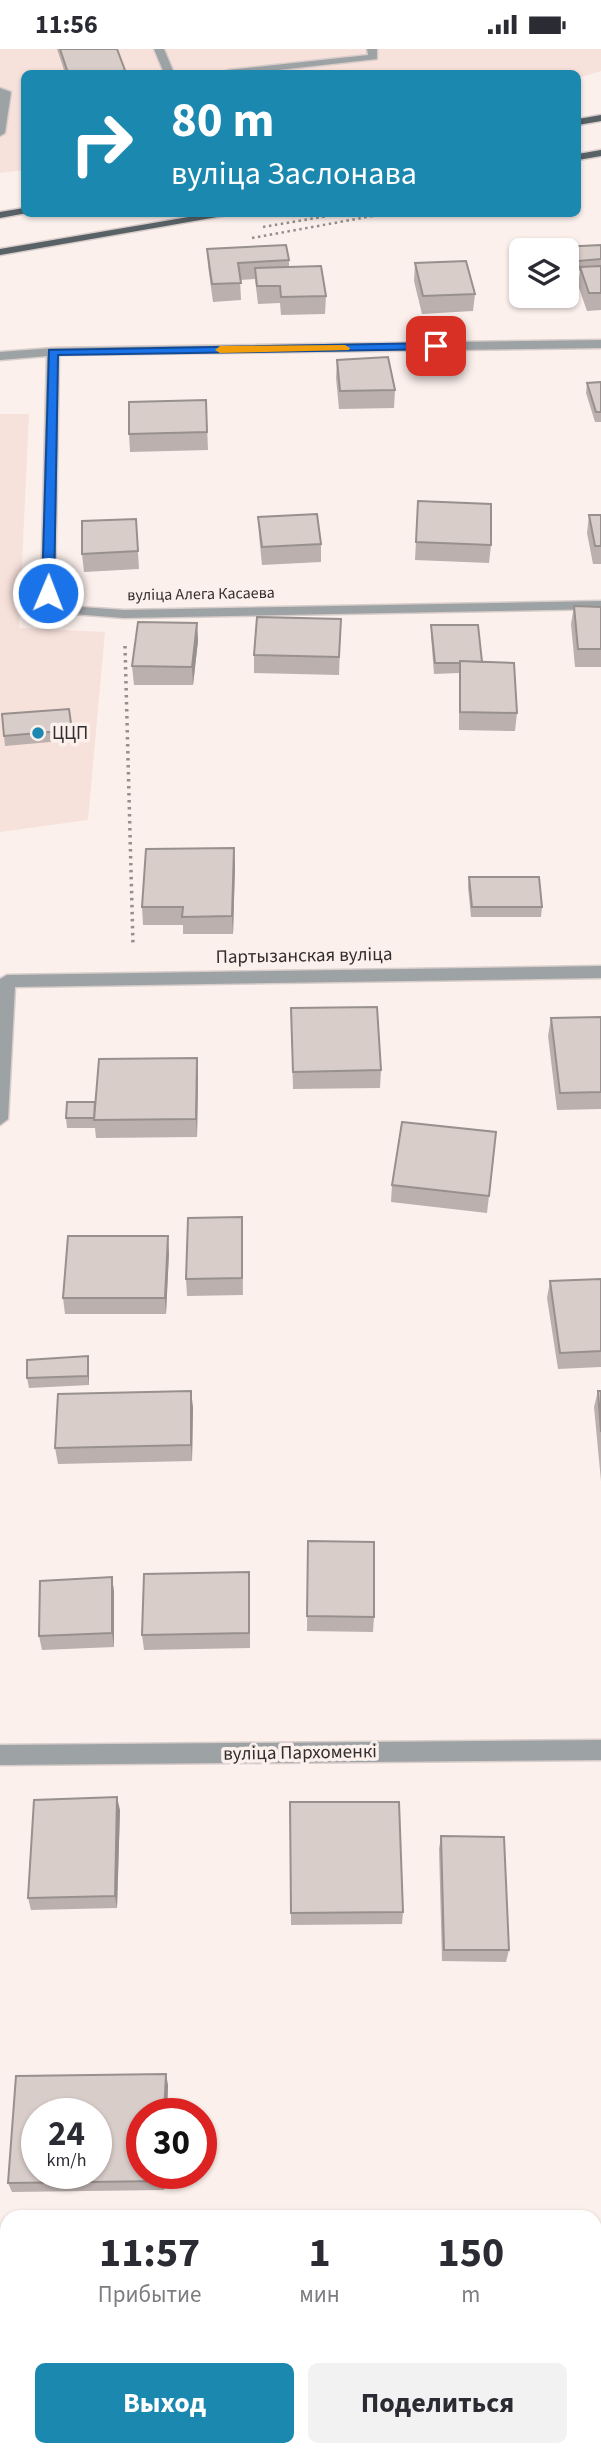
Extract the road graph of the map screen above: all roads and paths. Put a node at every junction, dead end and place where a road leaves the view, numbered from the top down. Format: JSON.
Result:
{"nodes":[{"id":1,"x":159,"y":49,"type":"edge"},
{"id":2,"x":372,"y":49,"type":"edge"},
{"id":3,"x":168,"y":70,"type":"edge"},
{"id":4,"x":255,"y":70,"type":"edge"},
{"id":5,"x":0,"y":91,"type":"edge"},
{"id":6,"x":601,"y":118,"type":"edge"},
{"id":7,"x":581,"y":121,"type":"edge"},
{"id":8,"x":0,"y":132,"type":"edge"},
{"id":9,"x":601,"y":153,"type":"edge"},
{"id":10,"x":581,"y":156,"type":"edge"},
{"id":11,"x":21,"y":212,"type":"edge"},
{"id":12,"x":0,"y":215,"type":"edge"},
{"id":13,"x":211,"y":217,"type":"edge"},
{"id":14,"x":0,"y":252,"type":"edge"},
{"id":15,"x":601,"y":344,"type":"edge"},
{"id":16,"x":53,"y":352,"type":"junction"},
{"id":17,"x":0,"y":356,"type":"edge"},
{"id":18,"x":601,"y":604,"type":"edge"},
{"id":19,"x":124,"y":614,"type":"junction"},
{"id":20,"x":601,"y":972,"type":"edge"},
{"id":21,"x":134,"y":979,"type":"junction"},
{"id":22,"x":0,"y":1119,"type":"edge"},
{"id":23,"x":601,"y":1750,"type":"edge"},
{"id":24,"x":0,"y":1755,"type":"edge"}],
"edges":[{"from":1,"to":3,"type":"street"},
{"from":2,"to":4,"type":"street"},
{"from":5,"to":8,"type":"street"},
{"from":6,"to":7,"type":"main road"},
{"from":9,"to":10,"type":"main road"},
{"from":11,"to":12,"type":"main road"},
{"from":13,"to":14,"type":"main road"},
{"from":15,"to":16,"type":"street"},
{"from":16,"to":17,"type":"street"},
{"from":16,"to":19,"type":"street","name":"вуліца Алега Касаева"},
{"from":18,"to":19,"type":"street","name":"вуліца Алега Касаева"},
{"from":19,"to":21,"type":"path"},
{"from":20,"to":21,"type":"street","name":"Партызанская вуліца"},
{"from":21,"to":22,"type":"street","name":"Партызанская вуліца"},
{"from":23,"to":24,"type":"street","name":"вуліца Пархоменкі"}]}
